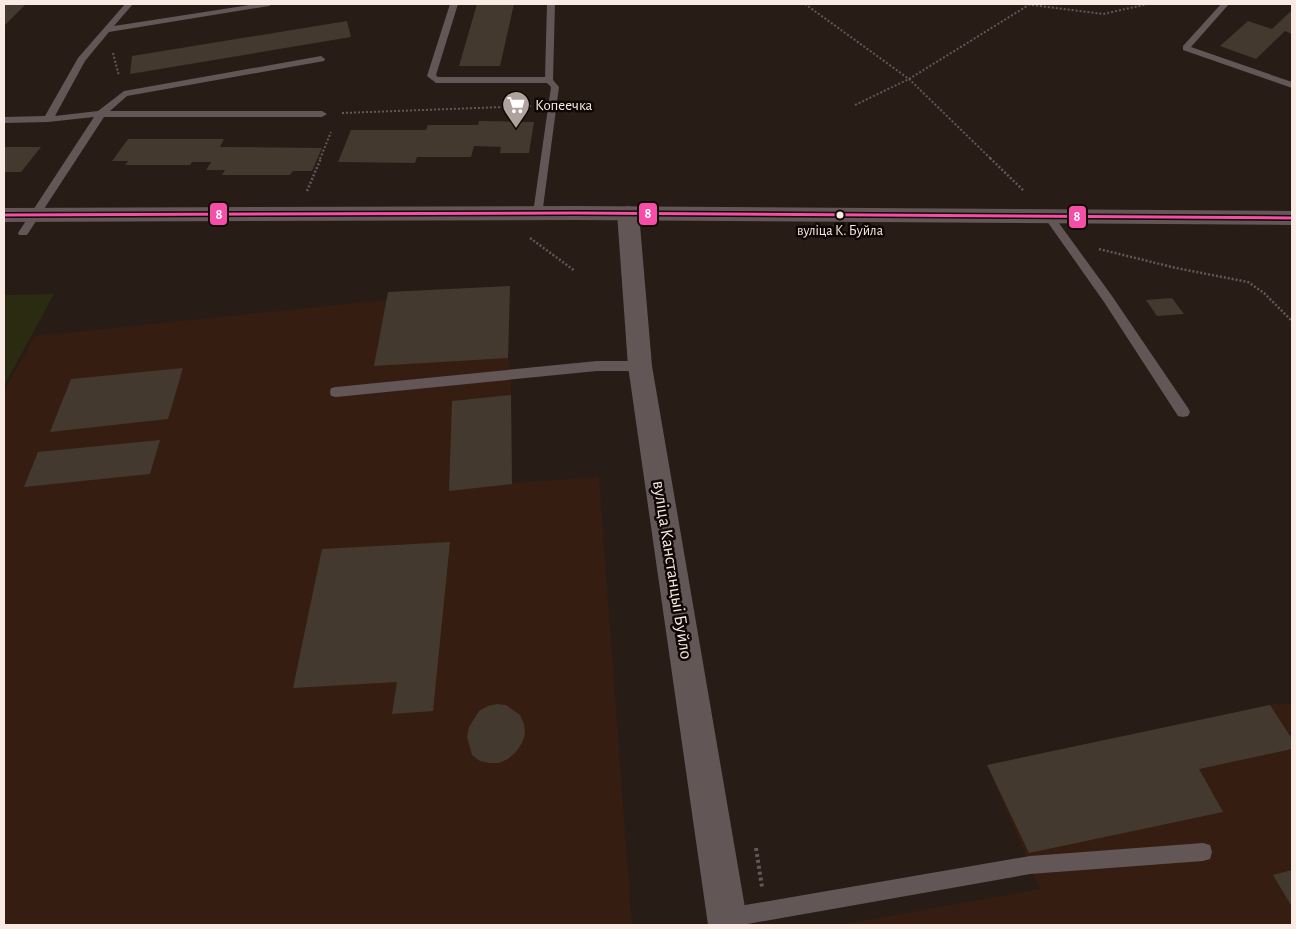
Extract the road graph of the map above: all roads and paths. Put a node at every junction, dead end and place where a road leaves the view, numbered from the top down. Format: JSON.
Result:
{"nodes":[{"id":1,"x":129,"y":4,"type":"edge"},
{"id":2,"x":269,"y":4,"type":"edge"},
{"id":3,"x":454,"y":4,"type":"edge"},
{"id":4,"x":551,"y":4,"type":"edge"},
{"id":5,"x":805,"y":4,"type":"edge"},
{"id":6,"x":1024,"y":4,"type":"edge"},
{"id":7,"x":1148,"y":4,"type":"edge"},
{"id":8,"x":1225,"y":4,"type":"edge"},
{"id":9,"x":1027,"y":6,"type":"junction"},
{"id":10,"x":107,"y":30,"type":"junction"},
{"id":11,"x":321,"y":59,"type":"dead end"},
{"id":12,"x":910,"y":79,"type":"junction"},
{"id":13,"x":549,"y":80,"type":"junction"},
{"id":14,"x":1292,"y":85,"type":"edge"},
{"id":15,"x":855,"y":105,"type":"dead end"},
{"id":16,"x":552,"y":106,"type":"junction"},
{"id":17,"x":339,"y":113,"type":"junction"},
{"id":18,"x":101,"y":114,"type":"junction"},
{"id":19,"x":322,"y":114,"type":"joint"},
{"id":20,"x":48,"y":119,"type":"junction"},
{"id":21,"x":4,"y":120,"type":"edge"},
{"id":22,"x":1024,"y":191,"type":"dead end"},
{"id":23,"x":306,"y":192,"type":"dead end"},
{"id":24,"x":538,"y":213,"type":"junction"},
{"id":25,"x":628,"y":213,"type":"junction"},
{"id":26,"x":34,"y":214,"type":"junction"},
{"id":27,"x":4,"y":215,"type":"edge"},
{"id":28,"x":1049,"y":216,"type":"junction"},
{"id":29,"x":1292,"y":218,"type":"edge"},
{"id":30,"x":23,"y":233,"type":"dead end"},
{"id":31,"x":527,"y":236,"type":"dead end"},
{"id":32,"x":1071,"y":249,"type":"junction"},
{"id":33,"x":575,"y":271,"type":"dead end"},
{"id":34,"x":1292,"y":321,"type":"edge"},
{"id":35,"x":640,"y":366,"type":"junction"},
{"id":36,"x":336,"y":392,"type":"dead end"},
{"id":37,"x":1183,"y":412,"type":"dead end"},
{"id":38,"x":1203,"y":852,"type":"dead end"},
{"id":39,"x":728,"y":922,"type":"edge"}],
"edges":[{"from":1,"to":10,"type":"lane"},
{"from":2,"to":10,"type":"lane"},
{"from":3,"to":13,"type":"lane"},
{"from":4,"to":13,"type":"lane"},
{"from":5,"to":12,"type":"path"},
{"from":6,"to":9,"type":"path"},
{"from":7,"to":9,"type":"path"},
{"from":8,"to":14,"type":"lane"},
{"from":9,"to":12,"type":"path"},
{"from":10,"to":20,"type":"lane"},
{"from":11,"to":18,"type":"lane"},
{"from":12,"to":15,"type":"path"},
{"from":12,"to":22,"type":"path"},
{"from":13,"to":16,"type":"lane"},
{"from":16,"to":17,"type":"path"},
{"from":16,"to":24,"type":"lane"},
{"from":17,"to":19,"type":"path"},
{"from":17,"to":23,"type":"path"},
{"from":18,"to":19,"type":"lane"},
{"from":18,"to":20,"type":"lane"},
{"from":18,"to":26,"type":"lane"},
{"from":20,"to":21,"type":"lane"},
{"from":24,"to":25,"type":"street"},
{"from":24,"to":26,"type":"street"},
{"from":25,"to":28,"type":"street"},
{"from":25,"to":35,"type":"street","name":"вуліца Канстанцыі Буйло"},
{"from":26,"to":27,"type":"street"},
{"from":26,"to":30,"type":"lane"},
{"from":28,"to":29,"type":"street"},
{"from":28,"to":32,"type":"lane"},
{"from":31,"to":33,"type":"path"},
{"from":32,"to":34,"type":"path"},
{"from":32,"to":37,"type":"lane"},
{"from":35,"to":36,"type":"lane"},
{"from":35,"to":39,"type":"street","name":"вуліца Канстанцыі Буйло"},
{"from":38,"to":39,"type":"lane"}]}
